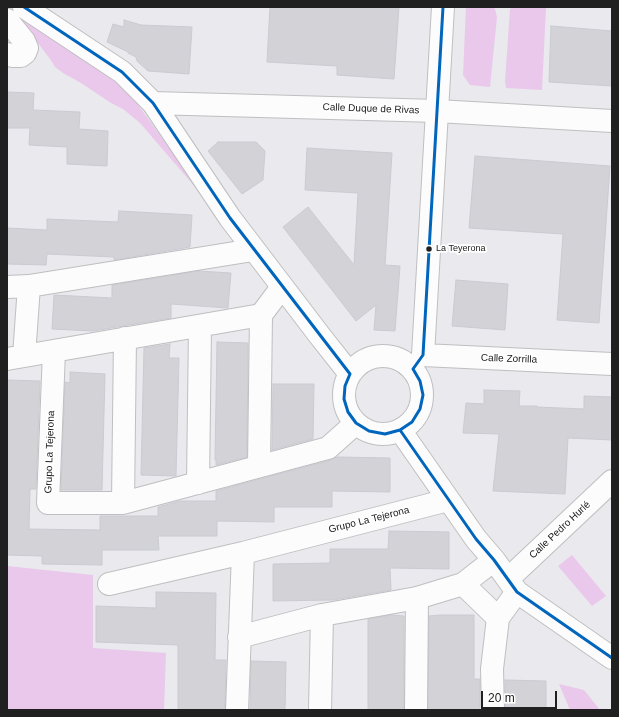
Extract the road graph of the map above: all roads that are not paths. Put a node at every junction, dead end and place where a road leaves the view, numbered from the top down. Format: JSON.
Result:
{"nodes":[{"id":1,"x":24,"y":7,"type":"edge"},
{"id":2,"x":443,"y":7,"type":"edge"},
{"id":3,"x":7,"y":20,"type":"edge"},
{"id":4,"x":7,"y":54,"type":"edge"},
{"id":5,"x":153,"y":103,"type":"junction"},
{"id":6,"x":437,"y":111,"type":"junction"},
{"id":7,"x":612,"y":122,"type":"edge"},
{"id":8,"x":253,"y":250,"type":"junction"},
{"id":9,"x":29,"y":286,"type":"junction"},
{"id":10,"x":7,"y":287,"type":"edge"},
{"id":11,"x":282,"y":287,"type":"junction"},
{"id":12,"x":261,"y":315,"type":"junction"},
{"id":13,"x":200,"y":326,"type":"junction"},
{"id":14,"x":125,"y":338,"type":"junction"},
{"id":15,"x":54,"y":351,"type":"junction"},
{"id":16,"x":16,"y":357,"type":"edge"},
{"id":17,"x":418,"y":362,"type":"junction"},
{"id":18,"x":612,"y":364,"type":"edge"},
{"id":19,"x":350,"y":374,"type":"junction"},
{"id":20,"x":356,"y":423,"type":"junction"},
{"id":21,"x":400,"y":430,"type":"junction"},
{"id":22,"x":259,"y":466,"type":"junction"},
{"id":23,"x":612,"y":481,"type":"edge"},
{"id":24,"x":198,"y":483,"type":"junction"},
{"id":25,"x":448,"y":500,"type":"junction"},
{"id":26,"x":123,"y":503,"type":"junction"},
{"id":27,"x":243,"y":553,"type":"junction"},
{"id":28,"x":494,"y":560,"type":"junction"},
{"id":29,"x":109,"y":584,"type":"dead end"},
{"id":30,"x":463,"y":584,"type":"junction"},
{"id":31,"x":512,"y":585,"type":"junction"},
{"id":32,"x":417,"y":598,"type":"junction"},
{"id":33,"x":322,"y":615,"type":"junction"},
{"id":34,"x":498,"y":618,"type":"junction"},
{"id":35,"x":239,"y":637,"type":"junction"},
{"id":36,"x":612,"y":658,"type":"edge"},
{"id":37,"x":237,"y":710,"type":"edge"},
{"id":38,"x":320,"y":710,"type":"edge"},
{"id":39,"x":416,"y":710,"type":"edge"},
{"id":40,"x":493,"y":710,"type":"edge"}],
"edges":[{"from":1,"to":5,"type":"street"},
{"from":2,"to":6,"type":"street"},
{"from":3,"to":4,"type":"street"},
{"from":5,"to":6,"type":"street","name":"Calle Duque de Rivas"},
{"from":5,"to":8,"type":"street"},
{"from":6,"to":7,"type":"street","name":"Calle Duque de Rivas"},
{"from":6,"to":17,"type":"street"},
{"from":8,"to":9,"type":"street"},
{"from":8,"to":11,"type":"street"},
{"from":9,"to":10,"type":"street"},
{"from":9,"to":16,"type":"street"},
{"from":11,"to":12,"type":"street"},
{"from":11,"to":19,"type":"street"},
{"from":12,"to":13,"type":"street"},
{"from":12,"to":22,"type":"street"},
{"from":13,"to":14,"type":"street"},
{"from":13,"to":24,"type":"street"},
{"from":14,"to":15,"type":"street"},
{"from":14,"to":26,"type":"street"},
{"from":15,"to":16,"type":"street"},
{"from":15,"to":26,"type":"street","name":"Grupo La Tejerona"},
{"from":17,"to":18,"type":"street","name":"Calle Zorrilla"},
{"from":17,"to":19,"type":"street"},
{"from":17,"to":21,"type":"street"},
{"from":19,"to":20,"type":"street"},
{"from":20,"to":21,"type":"street"},
{"from":20,"to":22,"type":"street","name":"Grupo La Tejerona"},
{"from":21,"to":25,"type":"street"},
{"from":22,"to":24,"type":"street","name":"Grupo La Tejerona"},
{"from":23,"to":31,"type":"street","name":"Calle Pedro Hurlé"},
{"from":24,"to":26,"type":"street","name":"Grupo La Tejerona"},
{"from":25,"to":27,"type":"street","name":"Grupo La Tejerona"},
{"from":25,"to":28,"type":"street"},
{"from":27,"to":29,"type":"street","name":"Grupo La Tejerona"},
{"from":27,"to":35,"type":"street"},
{"from":28,"to":30,"type":"street"},
{"from":28,"to":31,"type":"street"},
{"from":30,"to":32,"type":"street"},
{"from":30,"to":34,"type":"street"},
{"from":31,"to":34,"type":"street"},
{"from":31,"to":36,"type":"street"},
{"from":32,"to":33,"type":"street"},
{"from":32,"to":39,"type":"street"},
{"from":33,"to":35,"type":"street"},
{"from":33,"to":38,"type":"street"},
{"from":34,"to":40,"type":"street"},
{"from":35,"to":37,"type":"street"}]}
